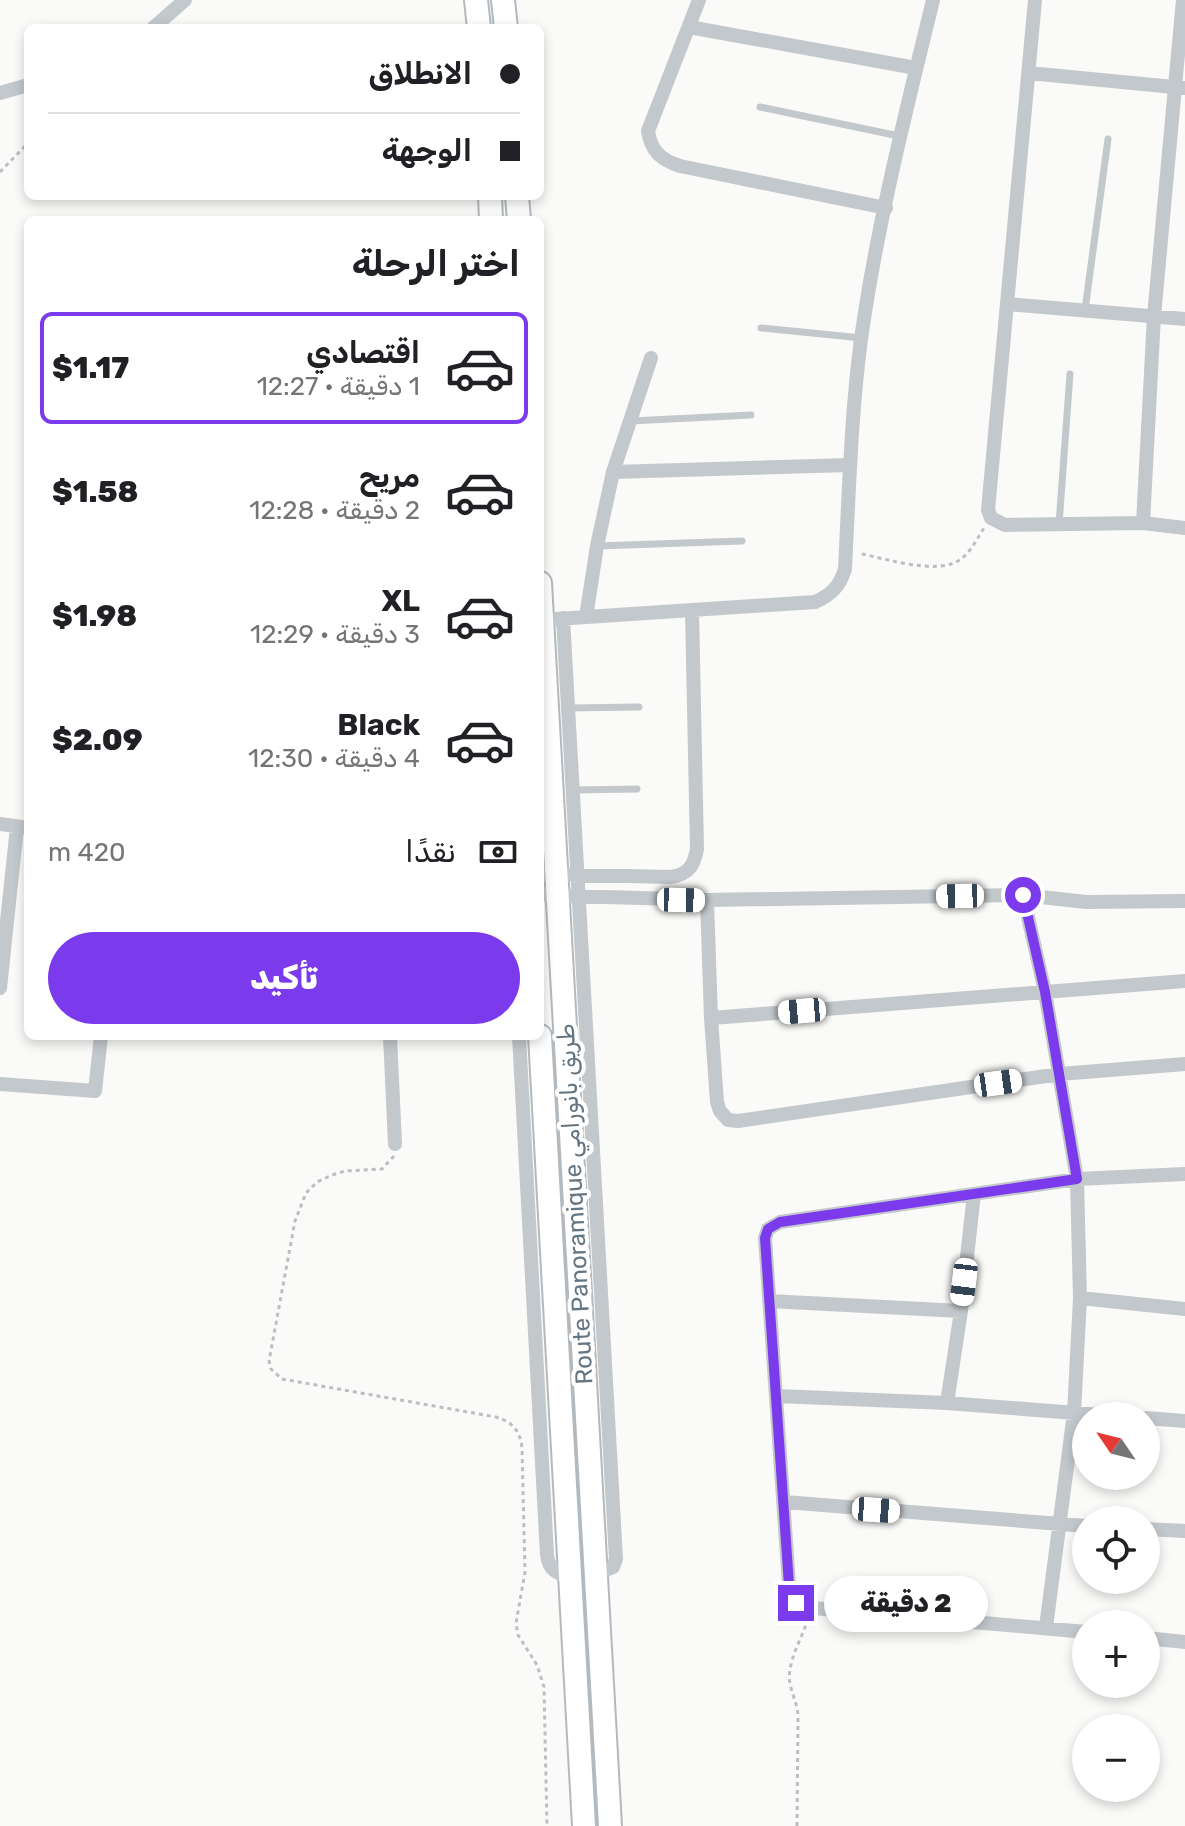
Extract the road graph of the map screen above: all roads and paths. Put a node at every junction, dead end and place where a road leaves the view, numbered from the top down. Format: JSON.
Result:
{"nodes":[{"id":1,"x":185,"y":0,"type":"edge"},
{"id":2,"x":476,"y":0,"type":"edge"},
{"id":3,"x":503,"y":0,"type":"edge"},
{"id":4,"x":699,"y":0,"type":"edge"},
{"id":5,"x":933,"y":0,"type":"edge"},
{"id":6,"x":1035,"y":0,"type":"edge"},
{"id":7,"x":1183,"y":0,"type":"edge"},
{"id":8,"x":158,"y":24,"type":"edge"},
{"id":9,"x":479,"y":24,"type":"edge"},
{"id":10,"x":506,"y":24,"type":"edge"},
{"id":11,"x":689,"y":27,"type":"junction"},
{"id":12,"x":916,"y":68,"type":"junction"},
{"id":13,"x":1029,"y":73,"type":"junction"},
{"id":14,"x":24,"y":86,"type":"edge"},
{"id":15,"x":1180,"y":88,"type":"edge"},
{"id":16,"x":0,"y":93,"type":"edge"},
{"id":17,"x":760,"y":107,"type":"dead end"},
{"id":18,"x":901,"y":137,"type":"junction"},
{"id":19,"x":1108,"y":139,"type":"dead end"},
{"id":20,"x":24,"y":147,"type":"edge"},
{"id":21,"x":0,"y":172,"type":"edge"},
{"id":22,"x":886,"y":208,"type":"junction"},
{"id":23,"x":1008,"y":304,"type":"junction"},
{"id":24,"x":1085,"y":310,"type":"junction"},
{"id":25,"x":1154,"y":316,"type":"junction"},
{"id":26,"x":1185,"y":319,"type":"edge"},
{"id":27,"x":761,"y":328,"type":"dead end"},
{"id":28,"x":862,"y":338,"type":"junction"},
{"id":29,"x":651,"y":358,"type":"dead end"},
{"id":30,"x":1070,"y":374,"type":"dead end"},
{"id":31,"x":751,"y":415,"type":"dead end"},
{"id":32,"x":629,"y":421,"type":"junction"},
{"id":33,"x":850,"y":465,"type":"junction"},
{"id":34,"x":613,"y":472,"type":"junction"},
{"id":35,"x":991,"y":518,"type":"junction"},
{"id":36,"x":1143,"y":523,"type":"junction"},
{"id":37,"x":1059,"y":524,"type":"junction"},
{"id":38,"x":1185,"y":528,"type":"edge"},
{"id":39,"x":742,"y":541,"type":"dead end"},
{"id":40,"x":597,"y":546,"type":"junction"},
{"id":41,"x":846,"y":551,"type":"junction"},
{"id":42,"x":692,"y":611,"type":"junction"},
{"id":43,"x":586,"y":617,"type":"junction"},
{"id":44,"x":548,"y":619,"type":"edge"},
{"id":45,"x":639,"y":707,"type":"dead end"},
{"id":46,"x":568,"y":708,"type":"junction"},
{"id":47,"x":637,"y":789,"type":"dead end"},
{"id":48,"x":573,"y":790,"type":"junction"},
{"id":49,"x":0,"y":824,"type":"edge"},
{"id":50,"x":22,"y":827,"type":"edge"},
{"id":51,"x":558,"y":885,"type":"edge"},
{"id":52,"x":1023,"y":895,"type":"junction"},
{"id":53,"x":707,"y":900,"type":"junction"},
{"id":54,"x":1185,"y":901,"type":"edge"},
{"id":55,"x":1185,"y":981,"type":"edge"},
{"id":56,"x":0,"y":988,"type":"edge"},
{"id":57,"x":1045,"y":992,"type":"junction"},
{"id":58,"x":711,"y":1018,"type":"junction"},
{"id":59,"x":101,"y":1040,"type":"edge"},
{"id":60,"x":390,"y":1040,"type":"edge"},
{"id":61,"x":519,"y":1040,"type":"edge"},
{"id":62,"x":540,"y":1040,"type":"edge"},
{"id":63,"x":1185,"y":1064,"type":"edge"},
{"id":64,"x":1060,"y":1074,"type":"junction"},
{"id":65,"x":0,"y":1084,"type":"edge"},
{"id":66,"x":395,"y":1144,"type":"joint"},
{"id":67,"x":1185,"y":1174,"type":"edge"},
{"id":68,"x":1077,"y":1179,"type":"junction"},
{"id":69,"x":974,"y":1194,"type":"junction"},
{"id":70,"x":1080,"y":1298,"type":"junction"},
{"id":71,"x":769,"y":1301,"type":"junction"},
{"id":72,"x":1185,"y":1309,"type":"edge"},
{"id":73,"x":961,"y":1311,"type":"junction"},
{"id":74,"x":777,"y":1396,"type":"junction"},
{"id":75,"x":1075,"y":1402,"type":"edge"},
{"id":76,"x":947,"y":1403,"type":"junction"},
{"id":77,"x":1072,"y":1413,"type":"edge"},
{"id":78,"x":1160,"y":1419,"type":"edge"},
{"id":79,"x":1185,"y":1421,"type":"edge"},
{"id":80,"x":1072,"y":1427,"type":"edge"},
{"id":81,"x":785,"y":1502,"type":"junction"},
{"id":82,"x":1058,"y":1525,"type":"junction"},
{"id":83,"x":1072,"y":1526,"type":"edge"},
{"id":84,"x":1160,"y":1530,"type":"edge"},
{"id":85,"x":1185,"y":1531,"type":"edge"},
{"id":86,"x":570,"y":1577,"type":"junction"},
{"id":87,"x":813,"y":1608,"type":"junction"},
{"id":88,"x":599,"y":1622,"type":"junction"},
{"id":89,"x":573,"y":1623,"type":"junction"},
{"id":90,"x":1046,"y":1627,"type":"junction"},
{"id":91,"x":1072,"y":1630,"type":"edge"},
{"id":92,"x":1160,"y":1639,"type":"edge"},
{"id":93,"x":1185,"y":1642,"type":"edge"},
{"id":94,"x":547,"y":1826,"type":"edge"},
{"id":95,"x":584,"y":1826,"type":"edge"},
{"id":96,"x":610,"y":1826,"type":"edge"},
{"id":97,"x":797,"y":1826,"type":"edge"}],
"edges":[{"from":1,"to":8,"type":"street"},
{"from":2,"to":9,"type":"street"},
{"from":3,"to":10,"type":"street"},
{"from":4,"to":11,"type":"street"},
{"from":5,"to":12,"type":"street"},
{"from":6,"to":13,"type":"street"},
{"from":7,"to":15,"type":"street"},
{"from":11,"to":12,"type":"street"},
{"from":11,"to":22,"type":"street"},
{"from":12,"to":18,"type":"street"},
{"from":13,"to":15,"type":"street"},
{"from":13,"to":23,"type":"street"},
{"from":14,"to":16,"type":"street"},
{"from":15,"to":25,"type":"street"},
{"from":17,"to":18,"type":"lane"},
{"from":18,"to":22,"type":"street"},
{"from":19,"to":24,"type":"lane"},
{"from":20,"to":21,"type":"path"},
{"from":22,"to":28,"type":"street"},
{"from":23,"to":24,"type":"street"},
{"from":23,"to":35,"type":"street"},
{"from":24,"to":25,"type":"street"},
{"from":25,"to":26,"type":"street"},
{"from":25,"to":36,"type":"street"},
{"from":27,"to":28,"type":"lane"},
{"from":28,"to":33,"type":"street"},
{"from":29,"to":32,"type":"street"},
{"from":30,"to":37,"type":"lane"},
{"from":31,"to":32,"type":"lane"},
{"from":32,"to":34,"type":"street"},
{"from":33,"to":34,"type":"street"},
{"from":33,"to":41,"type":"street"},
{"from":34,"to":40,"type":"street"},
{"from":35,"to":37,"type":"street"},
{"from":35,"to":41,"type":"path"},
{"from":36,"to":37,"type":"street"},
{"from":36,"to":38,"type":"street"},
{"from":39,"to":40,"type":"lane"},
{"from":40,"to":43,"type":"street"},
{"from":41,"to":42,"type":"street"},
{"from":42,"to":43,"type":"street"},
{"from":42,"to":51,"type":"street"},
{"from":43,"to":44,"type":"street"},
{"from":44,"to":46,"type":"street"},
{"from":44,"to":51,"type":"street","name":"Route Panoramique طريق بانورامي"},
{"from":45,"to":46,"type":"lane"},
{"from":46,"to":48,"type":"street"},
{"from":47,"to":48,"type":"lane"},
{"from":48,"to":51,"type":"street"},
{"from":49,"to":50,"type":"street"},
{"from":50,"to":56,"type":"street"},
{"from":51,"to":53,"type":"street"},
{"from":51,"to":88,"type":"street","name":"Route Panoramique طريق بانورامي"},
{"from":52,"to":53,"type":"street"},
{"from":52,"to":54,"type":"street"},
{"from":52,"to":57,"type":"street"},
{"from":53,"to":58,"type":"street"},
{"from":55,"to":57,"type":"street"},
{"from":57,"to":58,"type":"street"},
{"from":57,"to":64,"type":"street"},
{"from":58,"to":64,"type":"street"},
{"from":59,"to":65,"type":"street"},
{"from":60,"to":66,"type":"street"},
{"from":61,"to":86,"type":"street"},
{"from":62,"to":86,"type":"street","name":"Route Panoramique طريق بانورامي"},
{"from":63,"to":64,"type":"street"},
{"from":64,"to":68,"type":"street"},
{"from":66,"to":94,"type":"path"},
{"from":67,"to":68,"type":"street"},
{"from":68,"to":69,"type":"street"},
{"from":68,"to":70,"type":"street"},
{"from":69,"to":71,"type":"street"},
{"from":69,"to":73,"type":"street"},
{"from":70,"to":72,"type":"street"},
{"from":70,"to":75,"type":"street"},
{"from":71,"to":73,"type":"street"},
{"from":71,"to":74,"type":"street"},
{"from":73,"to":76,"type":"street"},
{"from":74,"to":76,"type":"street"},
{"from":74,"to":81,"type":"street"},
{"from":76,"to":77,"type":"street"},
{"from":78,"to":79,"type":"street"},
{"from":80,"to":82,"type":"street"},
{"from":81,"to":82,"type":"street"},
{"from":81,"to":87,"type":"street"},
{"from":82,"to":83,"type":"street"},
{"from":82,"to":90,"type":"street"},
{"from":84,"to":85,"type":"street"},
{"from":86,"to":89,"type":"street","name":"Route Panoramique طريق بانورامي"},
{"from":87,"to":90,"type":"street"},
{"from":87,"to":97,"type":"path"},
{"from":88,"to":89,"type":"street"},
{"from":88,"to":96,"type":"street","name":"Route Panoramique طريق بانورامي"},
{"from":89,"to":95,"type":"street","name":"Route Panoramique طريق بانورامي"},
{"from":90,"to":91,"type":"street"},
{"from":92,"to":93,"type":"street"}]}
